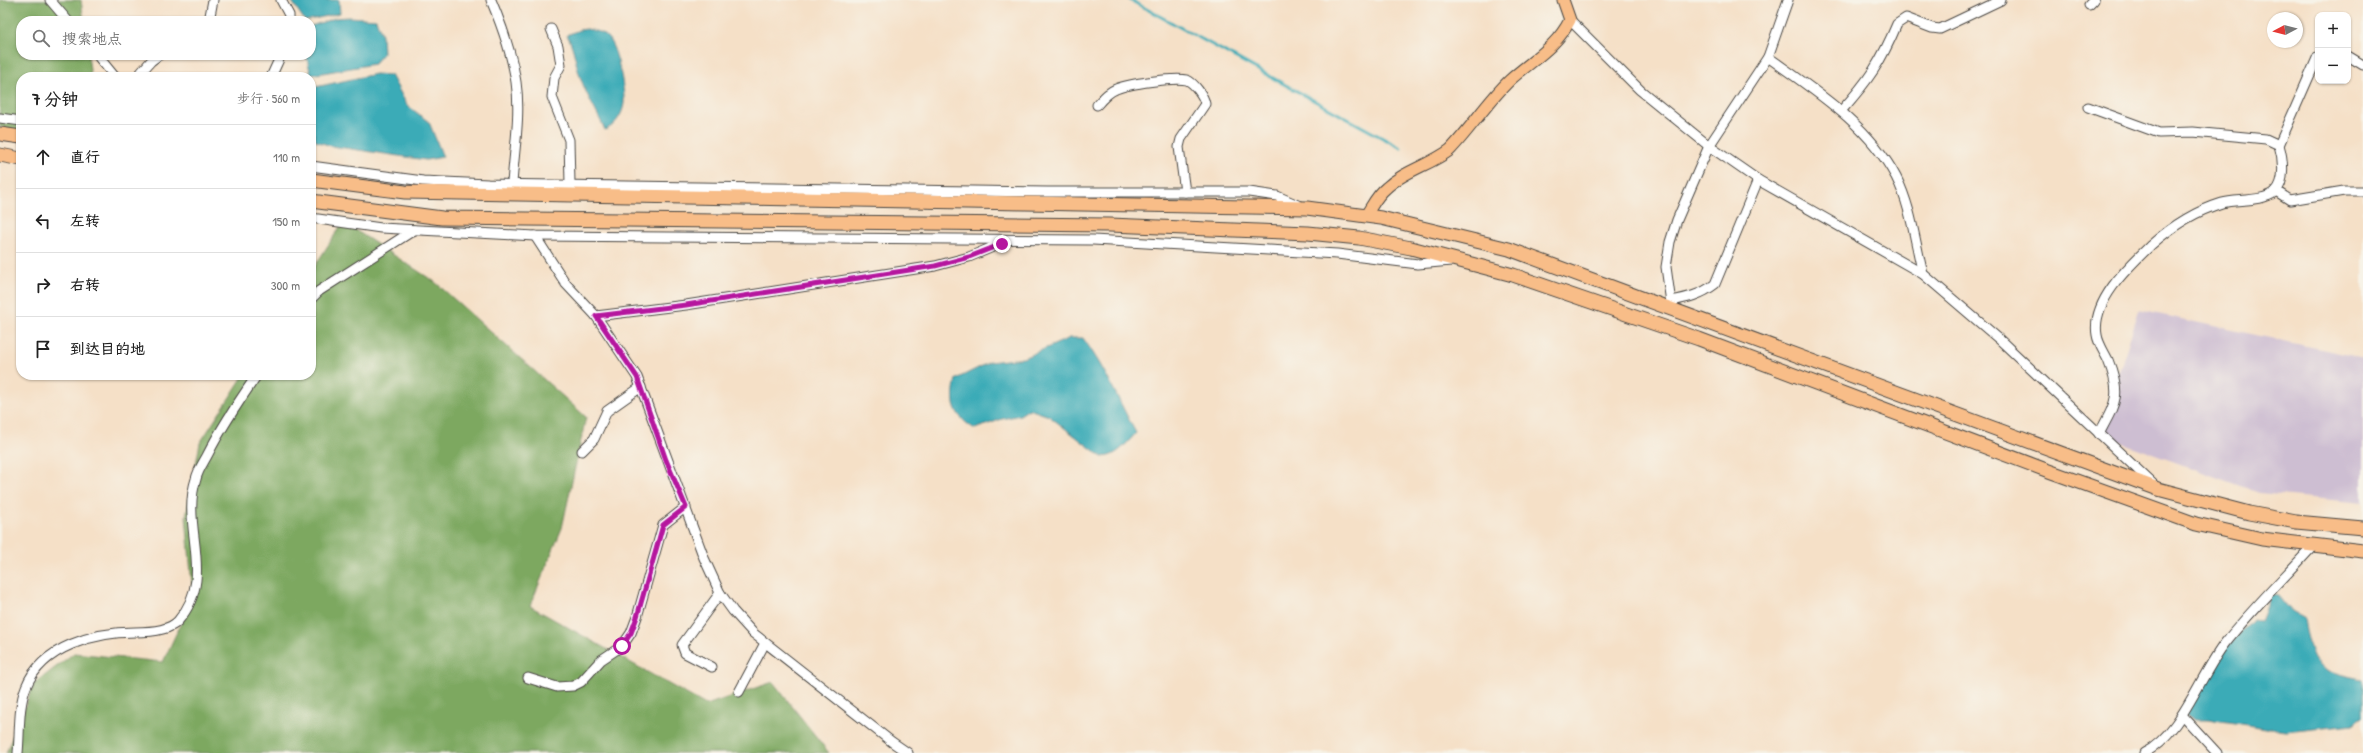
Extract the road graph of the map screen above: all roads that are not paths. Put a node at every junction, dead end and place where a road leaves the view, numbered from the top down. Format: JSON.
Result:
{"nodes":[{"id":1,"x":50,"y":0,"type":"edge"},
{"id":2,"x":213,"y":0,"type":"edge"},
{"id":3,"x":281,"y":0,"type":"edge"},
{"id":4,"x":491,"y":0,"type":"edge"},
{"id":5,"x":1563,"y":0,"type":"edge"},
{"id":6,"x":1788,"y":0,"type":"edge"},
{"id":7,"x":2001,"y":0,"type":"edge"},
{"id":8,"x":64,"y":16,"type":"edge"},
{"id":9,"x":210,"y":16,"type":"edge"},
{"id":10,"x":289,"y":16,"type":"edge"},
{"id":11,"x":1570,"y":20,"type":"junction"},
{"id":12,"x":551,"y":29,"type":"dead end"},
{"id":13,"x":1768,"y":57,"type":"junction"},
{"id":14,"x":2351,"y":58,"type":"edge"},
{"id":15,"x":101,"y":60,"type":"edge"},
{"id":16,"x":152,"y":60,"type":"edge"},
{"id":17,"x":279,"y":60,"type":"edge"},
{"id":18,"x":2315,"y":63,"type":"edge"},
{"id":19,"x":2363,"y":65,"type":"edge"},
{"id":20,"x":111,"y":72,"type":"edge"},
{"id":21,"x":141,"y":72,"type":"edge"},
{"id":22,"x":273,"y":72,"type":"edge"},
{"id":23,"x":1097,"y":105,"type":"dead end"},
{"id":24,"x":2088,"y":107,"type":"dead end"},
{"id":25,"x":1841,"y":111,"type":"junction"},
{"id":26,"x":0,"y":118,"type":"edge"},
{"id":27,"x":16,"y":120,"type":"edge"},
{"id":28,"x":0,"y":134,"type":"edge"},
{"id":29,"x":16,"y":136,"type":"edge"},
{"id":30,"x":2279,"y":145,"type":"junction"},
{"id":31,"x":1709,"y":146,"type":"junction"},
{"id":32,"x":0,"y":156,"type":"edge"},
{"id":33,"x":16,"y":158,"type":"edge"},
{"id":34,"x":316,"y":167,"type":"edge"},
{"id":35,"x":1758,"y":180,"type":"junction"},
{"id":36,"x":316,"y":181,"type":"edge"},
{"id":37,"x":512,"y":184,"type":"junction"},
{"id":38,"x":570,"y":184,"type":"junction"},
{"id":39,"x":2276,"y":191,"type":"junction"},
{"id":40,"x":2363,"y":191,"type":"edge"},
{"id":41,"x":1185,"y":192,"type":"junction"},
{"id":42,"x":316,"y":202,"type":"edge"},
{"id":43,"x":1307,"y":208,"type":"junction"},
{"id":44,"x":1366,"y":215,"type":"junction"},
{"id":45,"x":316,"y":219,"type":"edge"},
{"id":46,"x":414,"y":230,"type":"junction"},
{"id":47,"x":535,"y":236,"type":"junction"},
{"id":48,"x":1009,"y":240,"type":"junction"},
{"id":49,"x":1461,"y":261,"type":"junction"},
{"id":50,"x":1923,"y":274,"type":"junction"},
{"id":51,"x":316,"y":294,"type":"edge"},
{"id":52,"x":1671,"y":305,"type":"junction"},
{"id":53,"x":596,"y":316,"type":"junction"},
{"id":54,"x":254,"y":380,"type":"edge"},
{"id":55,"x":641,"y":387,"type":"junction"},
{"id":56,"x":2099,"y":434,"type":"junction"},
{"id":57,"x":582,"y":452,"type":"dead end"},
{"id":58,"x":2158,"y":489,"type":"junction"},
{"id":59,"x":686,"y":507,"type":"junction"},
{"id":60,"x":2363,"y":528,"type":"edge"},
{"id":61,"x":2313,"y":546,"type":"junction"},
{"id":62,"x":2363,"y":551,"type":"edge"},
{"id":63,"x":720,"y":592,"type":"junction"},
{"id":64,"x":765,"y":642,"type":"junction"},
{"id":65,"x":712,"y":667,"type":"dead end"},
{"id":66,"x":528,"y":678,"type":"dead end"},
{"id":67,"x":739,"y":692,"type":"dead end"},
{"id":68,"x":2182,"y":715,"type":"junction"},
{"id":69,"x":18,"y":753,"type":"edge"},
{"id":70,"x":908,"y":753,"type":"edge"},
{"id":71,"x":2144,"y":753,"type":"edge"},
{"id":72,"x":2217,"y":753,"type":"edge"}],
"edges":[{"from":1,"to":8,"type":"street"},
{"from":2,"to":9,"type":"street"},
{"from":3,"to":10,"type":"street"},
{"from":4,"to":37,"type":"street"},
{"from":5,"to":11,"type":"main road"},
{"from":6,"to":13,"type":"street"},
{"from":7,"to":25,"type":"street"},
{"from":11,"to":31,"type":"street"},
{"from":11,"to":44,"type":"main road"},
{"from":12,"to":38,"type":"street"},
{"from":13,"to":25,"type":"street"},
{"from":13,"to":31,"type":"street"},
{"from":14,"to":19,"type":"street"},
{"from":15,"to":20,"type":"street"},
{"from":16,"to":21,"type":"street"},
{"from":17,"to":22,"type":"street"},
{"from":18,"to":30,"type":"street"},
{"from":23,"to":41,"type":"street"},
{"from":24,"to":30,"type":"street"},
{"from":25,"to":50,"type":"street"},
{"from":26,"to":27,"type":"street"},
{"from":28,"to":29,"type":"highway"},
{"from":30,"to":39,"type":"street"},
{"from":31,"to":35,"type":"street"},
{"from":31,"to":52,"type":"street"},
{"from":32,"to":33,"type":"highway"},
{"from":34,"to":37,"type":"street"},
{"from":35,"to":50,"type":"street"},
{"from":35,"to":52,"type":"street"},
{"from":36,"to":43,"type":"highway"},
{"from":37,"to":38,"type":"street"},
{"from":38,"to":41,"type":"street"},
{"from":39,"to":40,"type":"street"},
{"from":39,"to":56,"type":"street"},
{"from":41,"to":43,"type":"street"},
{"from":42,"to":49,"type":"highway"},
{"from":43,"to":44,"type":"highway"},
{"from":44,"to":52,"type":"highway"},
{"from":45,"to":46,"type":"street"},
{"from":46,"to":47,"type":"street"},
{"from":46,"to":51,"type":"street"},
{"from":47,"to":48,"type":"street"},
{"from":47,"to":53,"type":"street"},
{"from":48,"to":49,"type":"street"},
{"from":48,"to":53,"type":"street"},
{"from":49,"to":61,"type":"highway"},
{"from":50,"to":56,"type":"street"},
{"from":52,"to":58,"type":"highway"},
{"from":53,"to":55,"type":"street"},
{"from":54,"to":69,"type":"street"},
{"from":55,"to":57,"type":"street"},
{"from":55,"to":59,"type":"street"},
{"from":56,"to":58,"type":"street"},
{"from":58,"to":60,"type":"highway"},
{"from":59,"to":63,"type":"street"},
{"from":59,"to":66,"type":"street"},
{"from":61,"to":62,"type":"highway"},
{"from":61,"to":68,"type":"street"},
{"from":63,"to":64,"type":"street"},
{"from":63,"to":65,"type":"street"},
{"from":64,"to":67,"type":"street"},
{"from":64,"to":70,"type":"street"},
{"from":68,"to":71,"type":"street"},
{"from":68,"to":72,"type":"street"}]}
